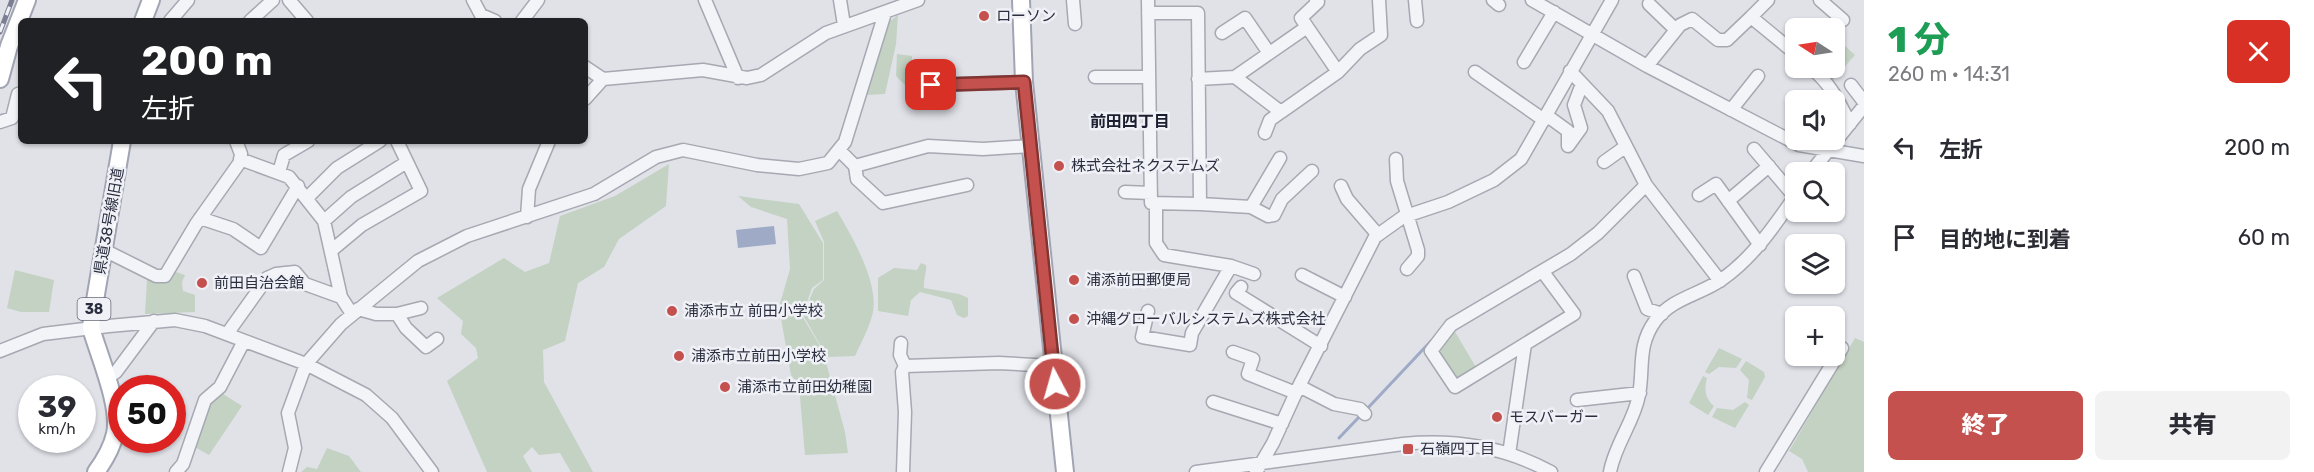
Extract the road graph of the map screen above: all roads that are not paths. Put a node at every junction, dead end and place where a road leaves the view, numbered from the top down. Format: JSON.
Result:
{"nodes":[{"id":1,"x":27,"y":0,"type":"edge"},
{"id":2,"x":151,"y":0,"type":"edge"},
{"id":3,"x":188,"y":0,"type":"edge"},
{"id":4,"x":273,"y":0,"type":"edge"},
{"id":5,"x":289,"y":0,"type":"edge"},
{"id":6,"x":473,"y":0,"type":"edge"},
{"id":7,"x":538,"y":0,"type":"edge"},
{"id":8,"x":705,"y":0,"type":"edge"},
{"id":9,"x":840,"y":0,"type":"edge"},
{"id":10,"x":918,"y":0,"type":"edge"},
{"id":11,"x":1021,"y":0,"type":"edge"},
{"id":12,"x":1073,"y":0,"type":"edge"},
{"id":13,"x":1316,"y":0,"type":"edge"},
{"id":14,"x":1379,"y":0,"type":"edge"},
{"id":15,"x":1415,"y":0,"type":"edge"},
{"id":16,"x":1532,"y":0,"type":"edge"},
{"id":17,"x":1612,"y":0,"type":"edge"},
{"id":18,"x":1768,"y":0,"type":"edge"},
{"id":19,"x":1820,"y":0,"type":"edge"},
{"id":20,"x":1649,"y":4,"type":"dead end"},
{"id":21,"x":1148,"y":6,"type":"edge"},
{"id":22,"x":1551,"y":7,"type":"edge"},
{"id":23,"x":885,"y":13,"type":"junction"},
{"id":24,"x":1751,"y":17,"type":"junction"},
{"id":25,"x":20,"y":18,"type":"edge"},
{"id":26,"x":144,"y":18,"type":"edge"},
{"id":27,"x":173,"y":18,"type":"edge"},
{"id":28,"x":253,"y":18,"type":"edge"},
{"id":29,"x":304,"y":18,"type":"edge"},
{"id":30,"x":488,"y":18,"type":"edge"},
{"id":31,"x":524,"y":18,"type":"edge"},
{"id":32,"x":1841,"y":18,"type":"edge"},
{"id":33,"x":1417,"y":21,"type":"dead end"},
{"id":34,"x":18,"y":23,"type":"edge"},
{"id":35,"x":1076,"y":24,"type":"dead end"},
{"id":36,"x":844,"y":25,"type":"junction"},
{"id":37,"x":1307,"y":27,"type":"junction"},
{"id":38,"x":1676,"y":30,"type":"junction"},
{"id":39,"x":1222,"y":33,"type":"dead end"},
{"id":40,"x":1592,"y":34,"type":"junction"},
{"id":41,"x":1785,"y":45,"type":"edge"},
{"id":42,"x":1269,"y":53,"type":"junction"},
{"id":43,"x":1524,"y":62,"type":"dead end"},
{"id":44,"x":1647,"y":66,"type":"junction"},
{"id":45,"x":588,"y":69,"type":"edge"},
{"id":46,"x":1570,"y":71,"type":"junction"},
{"id":47,"x":1338,"y":72,"type":"junction"},
{"id":48,"x":1475,"y":72,"type":"dead end"},
{"id":49,"x":1095,"y":76,"type":"dead end"},
{"id":50,"x":1758,"y":76,"type":"dead end"},
{"id":51,"x":1235,"y":77,"type":"junction"},
{"id":52,"x":738,"y":78,"type":"junction"},
{"id":53,"x":1149,"y":78,"type":"junction"},
{"id":54,"x":1824,"y":78,"type":"edge"},
{"id":55,"x":0,"y":79,"type":"edge"},
{"id":56,"x":603,"y":79,"type":"junction"},
{"id":57,"x":1198,"y":79,"type":"junction"},
{"id":58,"x":1024,"y":82,"type":"junction"},
{"id":59,"x":1582,"y":84,"type":"junction"},
{"id":60,"x":931,"y":85,"type":"dead end"},
{"id":61,"x":1851,"y":85,"type":"dead end"},
{"id":62,"x":18,"y":94,"type":"edge"},
{"id":63,"x":588,"y":96,"type":"edge"},
{"id":64,"x":1864,"y":104,"type":"edge"},
{"id":65,"x":1731,"y":110,"type":"junction"},
{"id":66,"x":1281,"y":111,"type":"junction"},
{"id":67,"x":1545,"y":117,"type":"junction"},
{"id":68,"x":0,"y":122,"type":"edge"},
{"id":69,"x":1850,"y":124,"type":"junction"},
{"id":70,"x":1265,"y":134,"type":"dead end"},
{"id":71,"x":122,"y":144,"type":"edge"},
{"id":72,"x":237,"y":144,"type":"edge"},
{"id":73,"x":303,"y":144,"type":"edge"},
{"id":74,"x":375,"y":144,"type":"edge"},
{"id":75,"x":399,"y":144,"type":"edge"},
{"id":76,"x":548,"y":144,"type":"edge"},
{"id":77,"x":1030,"y":146,"type":"junction"},
{"id":78,"x":1625,"y":147,"type":"junction"},
{"id":79,"x":1754,"y":149,"type":"dead end"},
{"id":80,"x":840,"y":151,"type":"junction"},
{"id":81,"x":1826,"y":151,"type":"junction"},
{"id":82,"x":1864,"y":156,"type":"edge"},
{"id":83,"x":1280,"y":158,"type":"dead end"},
{"id":84,"x":240,"y":159,"type":"junction"},
{"id":85,"x":1396,"y":159,"type":"dead end"},
{"id":86,"x":407,"y":162,"type":"junction"},
{"id":87,"x":1604,"y":162,"type":"dead end"},
{"id":88,"x":1818,"y":162,"type":"edge"},
{"id":89,"x":855,"y":166,"type":"junction"},
{"id":90,"x":1769,"y":166,"type":"junction"},
{"id":91,"x":1312,"y":171,"type":"dead end"},
{"id":92,"x":279,"y":172,"type":"junction"},
{"id":93,"x":966,"y":184,"type":"dead end"},
{"id":94,"x":1785,"y":184,"type":"edge"},
{"id":95,"x":1646,"y":185,"type":"junction"},
{"id":96,"x":298,"y":186,"type":"junction"},
{"id":97,"x":1341,"y":186,"type":"dead end"},
{"id":98,"x":1125,"y":192,"type":"dead end"},
{"id":99,"x":1699,"y":195,"type":"dead end"},
{"id":100,"x":307,"y":198,"type":"junction"},
{"id":101,"x":1153,"y":198,"type":"junction"},
{"id":102,"x":1728,"y":201,"type":"junction"},
{"id":103,"x":1200,"y":204,"type":"junction"},
{"id":104,"x":1251,"y":207,"type":"junction"},
{"id":105,"x":1785,"y":209,"type":"edge"},
{"id":106,"x":1406,"y":216,"type":"junction"},
{"id":107,"x":527,"y":217,"type":"junction"},
{"id":108,"x":200,"y":218,"type":"junction"},
{"id":109,"x":324,"y":221,"type":"junction"},
{"id":110,"x":1378,"y":235,"type":"junction"},
{"id":111,"x":1760,"y":245,"type":"junction"},
{"id":112,"x":104,"y":250,"type":"junction"},
{"id":113,"x":332,"y":250,"type":"junction"},
{"id":114,"x":1231,"y":266,"type":"junction"},
{"id":115,"x":1407,"y":269,"type":"dead end"},
{"id":116,"x":1543,"y":272,"type":"junction"},
{"id":117,"x":1254,"y":274,"type":"dead end"},
{"id":118,"x":1302,"y":275,"type":"dead end"},
{"id":119,"x":1634,"y":276,"type":"dead end"},
{"id":120,"x":1720,"y":281,"type":"junction"},
{"id":121,"x":1241,"y":287,"type":"dead end"},
{"id":122,"x":341,"y":297,"type":"junction"},
{"id":123,"x":1346,"y":297,"type":"junction"},
{"id":124,"x":421,"y":308,"type":"dead end"},
{"id":125,"x":1148,"y":311,"type":"dead end"},
{"id":126,"x":355,"y":312,"type":"junction"},
{"id":127,"x":397,"y":314,"type":"junction"},
{"id":128,"x":1662,"y":314,"type":"junction"},
{"id":129,"x":154,"y":321,"type":"junction"},
{"id":130,"x":91,"y":328,"type":"junction"},
{"id":131,"x":227,"y":334,"type":"junction"},
{"id":132,"x":437,"y":339,"type":"dead end"},
{"id":133,"x":244,"y":341,"type":"junction"},
{"id":134,"x":901,"y":342,"type":"dead end"},
{"id":135,"x":1525,"y":345,"type":"junction"},
{"id":136,"x":1321,"y":346,"type":"junction"},
{"id":137,"x":0,"y":351,"type":"edge"},
{"id":138,"x":1233,"y":352,"type":"dead end"},
{"id":139,"x":306,"y":364,"type":"junction"},
{"id":140,"x":905,"y":366,"type":"junction"},
{"id":141,"x":1053,"y":366,"type":"junction"},
{"id":142,"x":1831,"y":366,"type":"edge"},
{"id":143,"x":106,"y":378,"type":"junction"},
{"id":144,"x":1297,"y":390,"type":"junction"},
{"id":145,"x":1640,"y":393,"type":"junction"},
{"id":146,"x":1577,"y":400,"type":"dead end"},
{"id":147,"x":1213,"y":402,"type":"dead end"},
{"id":148,"x":1363,"y":412,"type":"dead end"},
{"id":149,"x":1282,"y":424,"type":"junction"},
{"id":150,"x":1509,"y":454,"type":"junction"},
{"id":151,"x":1258,"y":468,"type":"edge"},
{"id":152,"x":96,"y":472,"type":"edge"},
{"id":153,"x":176,"y":472,"type":"edge"},
{"id":154,"x":289,"y":472,"type":"edge"},
{"id":155,"x":432,"y":472,"type":"edge"},
{"id":156,"x":903,"y":472,"type":"edge"},
{"id":157,"x":1065,"y":472,"type":"edge"},
{"id":158,"x":1196,"y":472,"type":"edge"},
{"id":159,"x":1551,"y":472,"type":"edge"},
{"id":160,"x":1610,"y":472,"type":"edge"},
{"id":161,"x":1766,"y":472,"type":"edge"}],
"edges":[{"from":1,"to":25,"type":"main road"},
{"from":2,"to":26,"type":"main road"},
{"from":3,"to":27,"type":"street"},
{"from":4,"to":28,"type":"street"},
{"from":5,"to":29,"type":"street"},
{"from":6,"to":30,"type":"street"},
{"from":7,"to":31,"type":"street"},
{"from":8,"to":52,"type":"street"},
{"from":9,"to":36,"type":"street"},
{"from":10,"to":23,"type":"street"},
{"from":11,"to":58,"type":"main road"},
{"from":12,"to":35,"type":"street"},
{"from":13,"to":37,"type":"street"},
{"from":14,"to":47,"type":"street"},
{"from":15,"to":33,"type":"street"},
{"from":16,"to":22,"type":"street"},
{"from":17,"to":40,"type":"street"},
{"from":18,"to":24,"type":"street"},
{"from":19,"to":32,"type":"street"},
{"from":20,"to":38,"type":"street"},
{"from":21,"to":53,"type":"street"},
{"from":21,"to":57,"type":"street"},
{"from":22,"to":40,"type":"street"},
{"from":22,"to":43,"type":"street"},
{"from":23,"to":36,"type":"street"},
{"from":23,"to":80,"type":"street"},
{"from":24,"to":38,"type":"street"},
{"from":24,"to":41,"type":"street"},
{"from":34,"to":55,"type":"main road"},
{"from":36,"to":52,"type":"street"},
{"from":37,"to":42,"type":"street"},
{"from":37,"to":47,"type":"street"},
{"from":38,"to":44,"type":"street"},
{"from":39,"to":42,"type":"street"},
{"from":40,"to":44,"type":"street"},
{"from":40,"to":46,"type":"street"},
{"from":42,"to":51,"type":"street"},
{"from":44,"to":65,"type":"street"},
{"from":45,"to":56,"type":"street"},
{"from":46,"to":59,"type":"street"},
{"from":46,"to":67,"type":"street"},
{"from":47,"to":66,"type":"street"},
{"from":48,"to":67,"type":"street"},
{"from":49,"to":53,"type":"street"},
{"from":50,"to":65,"type":"street"},
{"from":51,"to":57,"type":"street"},
{"from":51,"to":66,"type":"street"},
{"from":52,"to":56,"type":"street"},
{"from":53,"to":101,"type":"street"},
{"from":54,"to":69,"type":"street"},
{"from":56,"to":63,"type":"street"},
{"from":57,"to":103,"type":"street"},
{"from":58,"to":60,"type":"street"},
{"from":58,"to":77,"type":"main road"},
{"from":59,"to":67,"type":"street"},
{"from":59,"to":78,"type":"street"},
{"from":61,"to":64,"type":"street"},
{"from":62,"to":68,"type":"street"},
{"from":64,"to":69,"type":"street"},
{"from":65,"to":81,"type":"street"},
{"from":66,"to":70,"type":"street"},
{"from":67,"to":106,"type":"street"},
{"from":69,"to":81,"type":"street"},
{"from":71,"to":112,"type":"main road","name":"県道38号線旧道","number":"38"},
{"from":72,"to":84,"type":"street"},
{"from":73,"to":92,"type":"street"},
{"from":74,"to":100,"type":"street"},
{"from":75,"to":86,"type":"street"},
{"from":76,"to":107,"type":"street"},
{"from":77,"to":89,"type":"street"},
{"from":77,"to":141,"type":"main road"},
{"from":78,"to":87,"type":"street"},
{"from":78,"to":95,"type":"street"},
{"from":79,"to":90,"type":"street"},
{"from":80,"to":89,"type":"street"},
{"from":80,"to":107,"type":"street"},
{"from":81,"to":82,"type":"street"},
{"from":81,"to":88,"type":"street"},
{"from":83,"to":104,"type":"street"},
{"from":84,"to":92,"type":"street"},
{"from":84,"to":108,"type":"street"},
{"from":85,"to":106,"type":"street"},
{"from":86,"to":109,"type":"street"},
{"from":86,"to":113,"type":"street"},
{"from":89,"to":93,"type":"street"},
{"from":90,"to":94,"type":"street"},
{"from":90,"to":102,"type":"street"},
{"from":91,"to":104,"type":"street"},
{"from":92,"to":96,"type":"street"},
{"from":95,"to":116,"type":"street"},
{"from":95,"to":120,"type":"street"},
{"from":96,"to":100,"type":"street"},
{"from":96,"to":108,"type":"street"},
{"from":97,"to":110,"type":"street"},
{"from":98,"to":101,"type":"street"},
{"from":99,"to":102,"type":"street"},
{"from":100,"to":109,"type":"street"},
{"from":101,"to":103,"type":"street"},
{"from":101,"to":114,"type":"street"},
{"from":102,"to":111,"type":"street"},
{"from":103,"to":104,"type":"street"},
{"from":105,"to":111,"type":"street"},
{"from":106,"to":110,"type":"street"},
{"from":106,"to":115,"type":"street"},
{"from":107,"to":126,"type":"street"},
{"from":108,"to":112,"type":"street"},
{"from":109,"to":113,"type":"street"},
{"from":110,"to":123,"type":"street"},
{"from":111,"to":120,"type":"street"},
{"from":112,"to":130,"type":"main road","name":"県道38号線旧道","number":"38"},
{"from":113,"to":122,"type":"street"},
{"from":114,"to":117,"type":"street"},
{"from":114,"to":125,"type":"street"},
{"from":116,"to":135,"type":"street"},
{"from":116,"to":135,"type":"street"},
{"from":118,"to":123,"type":"street"},
{"from":119,"to":128,"type":"street"},
{"from":120,"to":128,"type":"street"},
{"from":121,"to":136,"type":"street"},
{"from":122,"to":126,"type":"street"},
{"from":122,"to":131,"type":"street"},
{"from":123,"to":136,"type":"street"},
{"from":124,"to":127,"type":"street"},
{"from":126,"to":127,"type":"street"},
{"from":126,"to":139,"type":"street"},
{"from":127,"to":132,"type":"street"},
{"from":128,"to":145,"type":"street"},
{"from":129,"to":130,"type":"street"},
{"from":129,"to":131,"type":"street"},
{"from":129,"to":143,"type":"street"},
{"from":130,"to":137,"type":"street"},
{"from":130,"to":143,"type":"main road","name":"県道38号線旧道","number":"38"},
{"from":131,"to":133,"type":"street"},
{"from":133,"to":139,"type":"street"},
{"from":133,"to":153,"type":"street"},
{"from":134,"to":140,"type":"street"},
{"from":135,"to":150,"type":"street"},
{"from":136,"to":144,"type":"street"},
{"from":138,"to":144,"type":"street"},
{"from":139,"to":154,"type":"street"},
{"from":139,"to":155,"type":"street"},
{"from":140,"to":141,"type":"street"},
{"from":140,"to":156,"type":"street"},
{"from":141,"to":157,"type":"main road"},
{"from":142,"to":161,"type":"street"},
{"from":143,"to":152,"type":"main road","name":"県道38号線旧道","number":"38"},
{"from":144,"to":148,"type":"street"},
{"from":144,"to":149,"type":"street"},
{"from":145,"to":146,"type":"street"},
{"from":145,"to":160,"type":"street"},
{"from":147,"to":149,"type":"street"},
{"from":149,"to":151,"type":"street"},
{"from":150,"to":151,"type":"street"},
{"from":150,"to":159,"type":"street"},
{"from":151,"to":158,"type":"street"}]}
